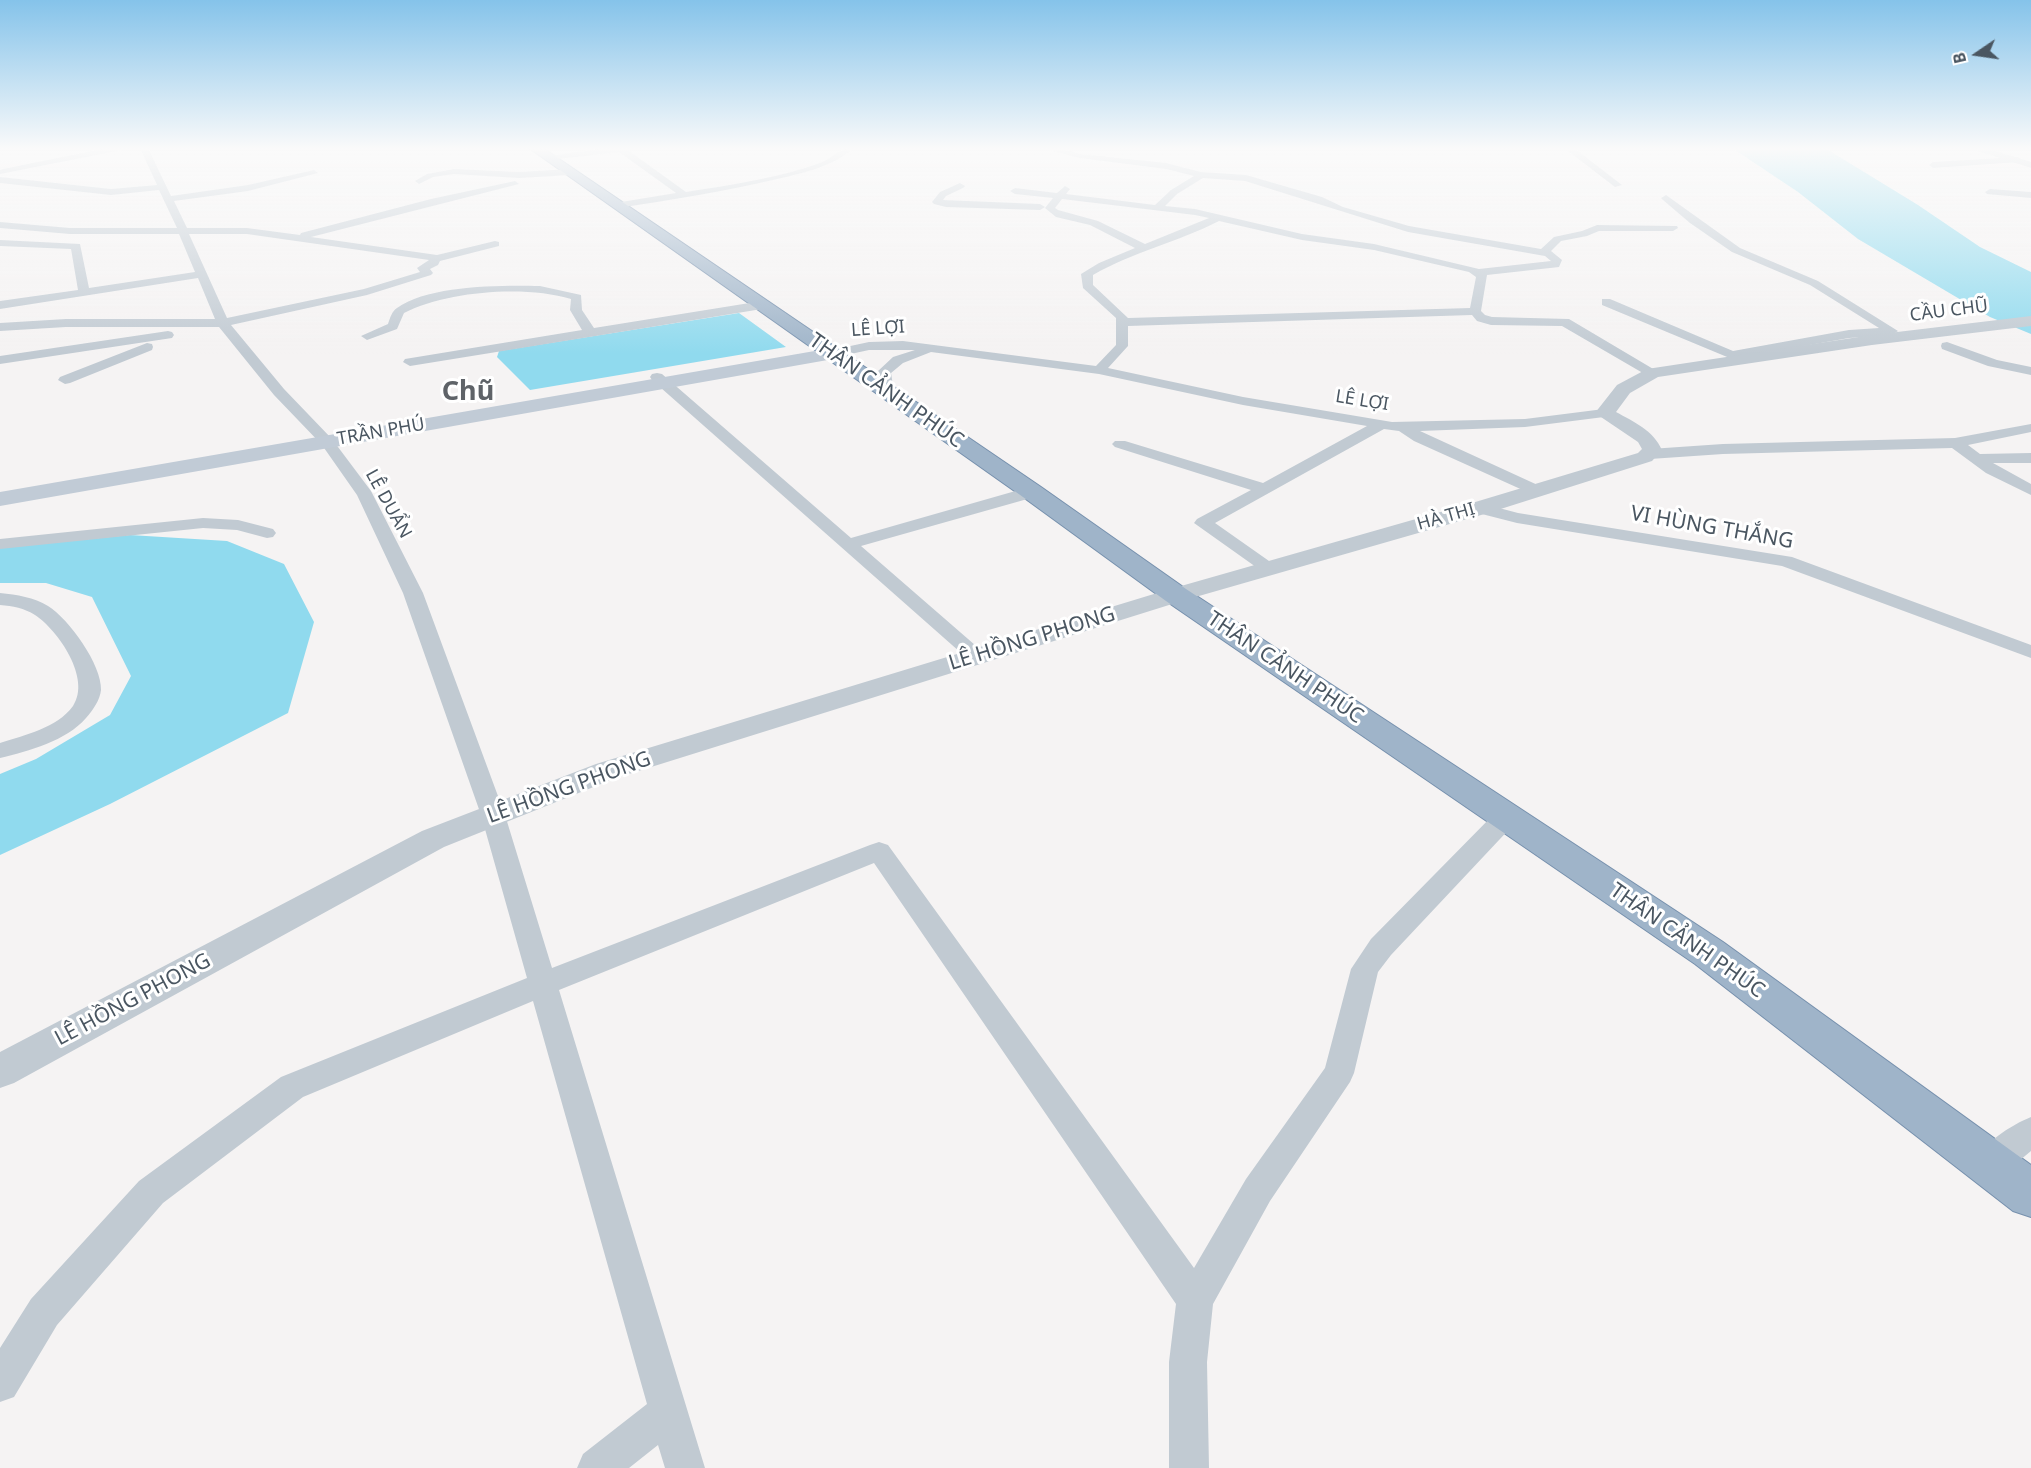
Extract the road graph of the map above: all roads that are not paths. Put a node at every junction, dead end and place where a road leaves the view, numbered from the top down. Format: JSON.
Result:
{"nodes":[{"id":1,"x":177,"y":217,"type":"edge"},
{"id":2,"x":377,"y":217,"type":"edge"},
{"id":3,"x":635,"y":217,"type":"edge"},
{"id":4,"x":1064,"y":217,"type":"edge"},
{"id":5,"x":1210,"y":217,"type":"edge"},
{"id":6,"x":1366,"y":217,"type":"edge"},
{"id":7,"x":1688,"y":217,"type":"edge"},
{"id":8,"x":1217,"y":218,"type":"junction"},
{"id":9,"x":2,"y":226,"type":"edge"},
{"id":10,"x":1673,"y":228,"type":"dead end"},
{"id":11,"x":183,"y":231,"type":"junction"},
{"id":12,"x":298,"y":238,"type":"junction"},
{"id":13,"x":0,"y":243,"type":"edge"},
{"id":14,"x":495,"y":244,"type":"dead end"},
{"id":15,"x":1145,"y":248,"type":"junction"},
{"id":16,"x":1547,"y":253,"type":"junction"},
{"id":17,"x":435,"y":259,"type":"junction"},
{"id":18,"x":1479,"y":272,"type":"junction"},
{"id":19,"x":202,"y":274,"type":"junction"},
{"id":20,"x":84,"y":292,"type":"junction"},
{"id":21,"x":1606,"y":302,"type":"dead end"},
{"id":22,"x":0,"y":305,"type":"edge"},
{"id":23,"x":762,"y":305,"type":"junction"},
{"id":24,"x":1475,"y":311,"type":"junction"},
{"id":25,"x":2031,"y":321,"type":"edge"},
{"id":26,"x":1122,"y":322,"type":"junction"},
{"id":27,"x":223,"y":323,"type":"junction"},
{"id":28,"x":0,"y":327,"type":"edge"},
{"id":29,"x":590,"y":333,"type":"junction"},
{"id":30,"x":179,"y":335,"type":"junction"},
{"id":31,"x":367,"y":336,"type":"dead end"},
{"id":32,"x":821,"y":346,"type":"junction"},
{"id":33,"x":869,"y":346,"type":"junction"},
{"id":34,"x":1947,"y":346,"type":"dead end"},
{"id":35,"x":937,"y":349,"type":"junction"},
{"id":36,"x":1738,"y":357,"type":"junction"},
{"id":37,"x":0,"y":360,"type":"edge"},
{"id":38,"x":410,"y":362,"type":"dead end"},
{"id":39,"x":1099,"y":370,"type":"junction"},
{"id":40,"x":2031,"y":371,"type":"edge"},
{"id":41,"x":1653,"y":373,"type":"junction"},
{"id":42,"x":65,"y":380,"type":"dead end"},
{"id":43,"x":661,"y":380,"type":"junction"},
{"id":44,"x":887,"y":392,"type":"junction"},
{"id":45,"x":1605,"y":413,"type":"junction"},
{"id":46,"x":1382,"y":424,"type":"junction"},
{"id":47,"x":1403,"y":426,"type":"junction"},
{"id":48,"x":2031,"y":428,"type":"edge"},
{"id":49,"x":324,"y":439,"type":"junction"},
{"id":50,"x":1955,"y":443,"type":"junction"},
{"id":51,"x":1120,"y":444,"type":"dead end"},
{"id":52,"x":1650,"y":454,"type":"junction"},
{"id":53,"x":2031,"y":458,"type":"edge"},
{"id":54,"x":1977,"y":459,"type":"junction"},
{"id":55,"x":1266,"y":489,"type":"junction"},
{"id":56,"x":0,"y":490,"type":"edge"},
{"id":57,"x":2031,"y":490,"type":"edge"},
{"id":58,"x":1536,"y":491,"type":"junction"},
{"id":59,"x":1032,"y":492,"type":"junction"},
{"id":60,"x":0,"y":500,"type":"edge"},
{"id":61,"x":1480,"y":508,"type":"junction"},
{"id":62,"x":267,"y":533,"type":"dead end"},
{"id":63,"x":0,"y":544,"type":"edge"},
{"id":64,"x":848,"y":544,"type":"junction"},
{"id":65,"x":1270,"y":568,"type":"junction"},
{"id":66,"x":1176,"y":595,"type":"junction"},
{"id":67,"x":0,"y":599,"type":"edge"},
{"id":68,"x":2031,"y":652,"type":"edge"},
{"id":69,"x":976,"y":656,"type":"junction"},
{"id":70,"x":0,"y":751,"type":"edge"},
{"id":71,"x":493,"y":815,"type":"junction"},
{"id":72,"x":1506,"y":817,"type":"junction"},
{"id":73,"x":543,"y":984,"type":"junction"},
{"id":74,"x":0,"y":1071,"type":"edge"},
{"id":75,"x":2031,"y":1132,"type":"edge"},
{"id":76,"x":1990,"y":1164,"type":"junction"},
{"id":77,"x":2031,"y":1194,"type":"edge"},
{"id":78,"x":1195,"y":1300,"type":"junction"},
{"id":79,"x":0,"y":1383,"type":"edge"},
{"id":80,"x":670,"y":1411,"type":"junction"},
{"id":81,"x":597,"y":1468,"type":"edge"},
{"id":82,"x":685,"y":1468,"type":"edge"},
{"id":83,"x":1189,"y":1468,"type":"edge"}],
"edges":[{"from":1,"to":11,"type":"street","name":"LÊ DUẨN"},
{"from":2,"to":12,"type":"street"},
{"from":3,"to":23,"type":"highway","name":"THÂN CẢNH PHÚC"},
{"from":4,"to":15,"type":"street"},
{"from":5,"to":8,"type":"street"},
{"from":6,"to":16,"type":"street"},
{"from":7,"to":36,"type":"street"},
{"from":8,"to":15,"type":"street"},
{"from":8,"to":18,"type":"street"},
{"from":9,"to":11,"type":"street"},
{"from":10,"to":16,"type":"street"},
{"from":11,"to":12,"type":"street"},
{"from":11,"to":19,"type":"street","name":"LÊ DUẨN"},
{"from":12,"to":17,"type":"street"},
{"from":13,"to":20,"type":"street"},
{"from":14,"to":17,"type":"street"},
{"from":15,"to":26,"type":"street"},
{"from":16,"to":18,"type":"street"},
{"from":17,"to":27,"type":"street"},
{"from":18,"to":24,"type":"street"},
{"from":19,"to":20,"type":"street"},
{"from":19,"to":27,"type":"street","name":"LÊ DUẨN"},
{"from":20,"to":22,"type":"street"},
{"from":21,"to":36,"type":"street"},
{"from":23,"to":29,"type":"street"},
{"from":23,"to":32,"type":"highway","name":"THÂN CẢNH PHÚC"},
{"from":24,"to":26,"type":"street"},
{"from":24,"to":41,"type":"street"},
{"from":25,"to":36,"type":"street","name":"CẦU CHŨ"},
{"from":26,"to":39,"type":"street"},
{"from":27,"to":28,"type":"street"},
{"from":27,"to":30,"type":"street"},
{"from":27,"to":49,"type":"street","name":"LÊ DUẨN"},
{"from":29,"to":31,"type":"street"},
{"from":29,"to":38,"type":"street"},
{"from":30,"to":37,"type":"street"},
{"from":30,"to":42,"type":"street"},
{"from":32,"to":33,"type":"street","name":"LÊ LỢI"},
{"from":32,"to":33,"type":"street"},
{"from":32,"to":43,"type":"main road","name":"TRẦN PHÚ"},
{"from":32,"to":44,"type":"highway","name":"THÂN CẢNH PHÚC"},
{"from":33,"to":35,"type":"street","name":"LÊ LỢI"},
{"from":34,"to":40,"type":"street"},
{"from":35,"to":39,"type":"street","name":"LÊ LỢI"},
{"from":35,"to":44,"type":"street"},
{"from":36,"to":41,"type":"street"},
{"from":39,"to":46,"type":"street","name":"LÊ LỢI"},
{"from":41,"to":45,"type":"street"},
{"from":43,"to":49,"type":"main road","name":"TRẦN PHÚ"},
{"from":43,"to":64,"type":"street"},
{"from":44,"to":59,"type":"highway","name":"THÂN CẢNH PHÚC"},
{"from":45,"to":47,"type":"street","name":"LÊ LỢI"},
{"from":45,"to":52,"type":"street"},
{"from":46,"to":47,"type":"street","name":"LÊ LỢI"},
{"from":46,"to":55,"type":"street"},
{"from":47,"to":58,"type":"street"},
{"from":48,"to":50,"type":"street"},
{"from":49,"to":56,"type":"main road","name":"TRẦN PHÚ"},
{"from":49,"to":60,"type":"main road","name":"TRẦN PHÚ"},
{"from":49,"to":71,"type":"street","name":"LÊ DUẨN"},
{"from":50,"to":52,"type":"street"},
{"from":50,"to":54,"type":"street"},
{"from":51,"to":55,"type":"street"},
{"from":52,"to":58,"type":"street","name":"HÀ THỊ"},
{"from":53,"to":54,"type":"street"},
{"from":54,"to":57,"type":"street"},
{"from":55,"to":65,"type":"street"},
{"from":58,"to":61,"type":"street","name":"HÀ THỊ"},
{"from":59,"to":64,"type":"street"},
{"from":59,"to":66,"type":"highway","name":"THÂN CẢNH PHÚC"},
{"from":61,"to":65,"type":"street","name":"HÀ THỊ"},
{"from":61,"to":68,"type":"street","name":"VI HÙNG THẮNG"},
{"from":62,"to":63,"type":"street"},
{"from":64,"to":69,"type":"street"},
{"from":65,"to":66,"type":"street","name":"HÀ THỊ"},
{"from":66,"to":69,"type":"street","name":"LÊ HỒNG PHONG"},
{"from":66,"to":72,"type":"highway","name":"THÂN CẢNH PHÚC"},
{"from":67,"to":70,"type":"street"},
{"from":69,"to":71,"type":"street","name":"LÊ HỒNG PHONG"},
{"from":71,"to":73,"type":"street","name":"LÊ DUẨN"},
{"from":71,"to":74,"type":"street","name":"LÊ HỒNG PHONG"},
{"from":72,"to":76,"type":"highway","name":"THÂN CẢNH PHÚC"},
{"from":72,"to":78,"type":"street"},
{"from":73,"to":78,"type":"street"},
{"from":73,"to":79,"type":"street"},
{"from":73,"to":80,"type":"street","name":"LÊ DUẨN"},
{"from":75,"to":76,"type":"street"},
{"from":76,"to":77,"type":"highway","name":"THÂN CẢNH PHÚC"},
{"from":78,"to":83,"type":"street"},
{"from":80,"to":81,"type":"street"},
{"from":80,"to":82,"type":"street","name":"LÊ DUẨN"}]}
